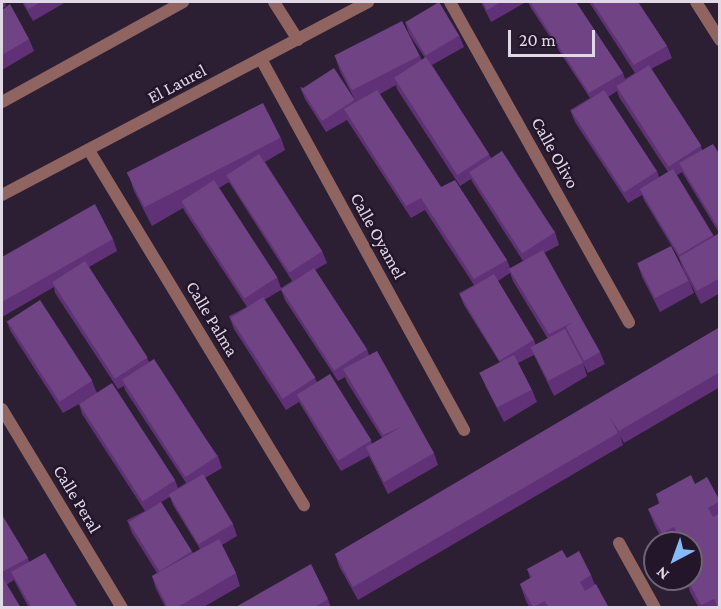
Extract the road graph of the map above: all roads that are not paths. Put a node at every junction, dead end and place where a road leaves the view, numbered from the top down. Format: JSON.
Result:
{"nodes":[{"id":1,"x":183,"y":2,"type":"edge"},
{"id":2,"x":274,"y":2,"type":"edge"},
{"id":3,"x":368,"y":2,"type":"edge"},
{"id":4,"x":450,"y":2,"type":"edge"},
{"id":5,"x":696,"y":2,"type":"edge"},
{"id":6,"x":298,"y":40,"type":"junction"},
{"id":7,"x":720,"y":40,"type":"edge"},
{"id":8,"x":261,"y":59,"type":"junction"},
{"id":9,"x":2,"y":102,"type":"edge"},
{"id":10,"x":90,"y":152,"type":"junction"},
{"id":11,"x":2,"y":195,"type":"edge"},
{"id":12,"x":629,"y":322,"type":"dead end"},
{"id":13,"x":2,"y":409,"type":"edge"},
{"id":14,"x":464,"y":430,"type":"dead end"},
{"id":15,"x":304,"y":505,"type":"dead end"},
{"id":16,"x":619,"y":543,"type":"dead end"},
{"id":17,"x":122,"y":608,"type":"edge"},
{"id":18,"x":655,"y":608,"type":"edge"}],
"edges":[{"from":1,"to":9,"type":"street"},
{"from":2,"to":6,"type":"street"},
{"from":3,"to":6,"type":"street","name":"El Laurel"},
{"from":4,"to":12,"type":"street","name":"Calle Olivo"},
{"from":5,"to":7,"type":"street"},
{"from":6,"to":8,"type":"street","name":"El Laurel"},
{"from":8,"to":10,"type":"street","name":"El Laurel"},
{"from":8,"to":14,"type":"street","name":"Calle Oyamel"},
{"from":10,"to":11,"type":"street","name":"El Laurel"},
{"from":10,"to":15,"type":"street","name":"Calle Palma"},
{"from":13,"to":17,"type":"street","name":"Calle Peral"},
{"from":16,"to":18,"type":"street"}]}
